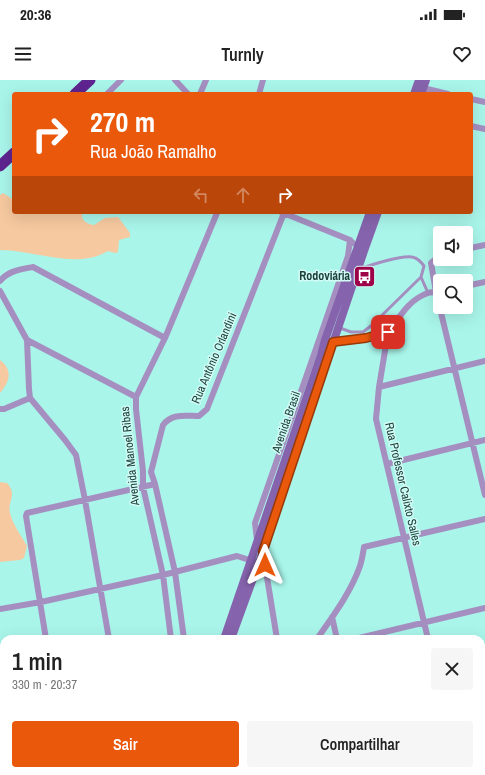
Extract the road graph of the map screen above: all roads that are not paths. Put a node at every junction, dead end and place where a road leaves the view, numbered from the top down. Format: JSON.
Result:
{"nodes":[{"id":1,"x":90,"y":80,"type":"edge"},
{"id":2,"x":120,"y":80,"type":"edge"},
{"id":3,"x":175,"y":80,"type":"edge"},
{"id":4,"x":206,"y":80,"type":"edge"},
{"id":5,"x":263,"y":80,"type":"edge"},
{"id":6,"x":419,"y":80,"type":"edge"},
{"id":7,"x":426,"y":80,"type":"edge"},
{"id":8,"x":422,"y":91,"type":"edge"},
{"id":9,"x":77,"y":92,"type":"edge"},
{"id":10,"x":111,"y":92,"type":"edge"},
{"id":11,"x":186,"y":92,"type":"edge"},
{"id":12,"x":201,"y":92,"type":"edge"},
{"id":13,"x":260,"y":92,"type":"edge"},
{"id":14,"x":415,"y":92,"type":"edge"},
{"id":15,"x":473,"y":99,"type":"edge"},
{"id":16,"x":485,"y":102,"type":"edge"},
{"id":17,"x":473,"y":126,"type":"edge"},
{"id":18,"x":485,"y":129,"type":"edge"},
{"id":19,"x":12,"y":155,"type":"edge"},
{"id":20,"x":0,"y":166,"type":"edge"},
{"id":21,"x":217,"y":214,"type":"edge"},
{"id":22,"x":281,"y":214,"type":"edge"},
{"id":23,"x":287,"y":214,"type":"edge"},
{"id":24,"x":369,"y":214,"type":"edge"},
{"id":25,"x":377,"y":214,"type":"edge"},
{"id":26,"x":350,"y":240,"type":"junction"},
{"id":27,"x":485,"y":245,"type":"edge"},
{"id":28,"x":473,"y":248,"type":"edge"},
{"id":29,"x":360,"y":249,"type":"junction"},
{"id":30,"x":354,"y":257,"type":"junction"},
{"id":31,"x":433,"y":261,"type":"edge"},
{"id":32,"x":434,"y":274,"type":"edge"},
{"id":33,"x":421,"y":277,"type":"junction"},
{"id":34,"x":0,"y":281,"type":"edge"},
{"id":35,"x":485,"y":282,"type":"edge"},
{"id":36,"x":473,"y":285,"type":"edge"},
{"id":37,"x":0,"y":291,"type":"edge"},
{"id":38,"x":433,"y":292,"type":"edge"},
{"id":39,"x":428,"y":293,"type":"junction"},
{"id":40,"x":443,"y":314,"type":"edge"},
{"id":41,"x":338,"y":328,"type":"junction"},
{"id":42,"x":388,"y":332,"type":"junction"},
{"id":43,"x":165,"y":338,"type":"junction"},
{"id":44,"x":27,"y":340,"type":"junction"},
{"id":45,"x":322,"y":340,"type":"junction"},
{"id":46,"x":333,"y":342,"type":"junction"},
{"id":47,"x":325,"y":357,"type":"junction"},
{"id":48,"x":485,"y":361,"type":"edge"},
{"id":49,"x":455,"y":368,"type":"junction"},
{"id":50,"x":379,"y":387,"type":"junction"},
{"id":51,"x":136,"y":397,"type":"junction"},
{"id":52,"x":30,"y":398,"type":"junction"},
{"id":53,"x":0,"y":409,"type":"edge"},
{"id":54,"x":485,"y":440,"type":"edge"},
{"id":55,"x":473,"y":443,"type":"junction"},
{"id":56,"x":387,"y":464,"type":"junction"},
{"id":57,"x":143,"y":471,"type":"junction"},
{"id":58,"x":151,"y":472,"type":"junction"},
{"id":59,"x":155,"y":484,"type":"junction"},
{"id":60,"x":143,"y":487,"type":"junction"},
{"id":61,"x":485,"y":495,"type":"edge"},
{"id":62,"x":85,"y":500,"type":"junction"},
{"id":63,"x":485,"y":519,"type":"edge"},
{"id":64,"x":404,"y":538,"type":"junction"},
{"id":65,"x":257,"y":544,"type":"junction"},
{"id":66,"x":263,"y":551,"type":"junction"},
{"id":67,"x":258,"y":563,"type":"junction"},
{"id":68,"x":175,"y":572,"type":"junction"},
{"id":69,"x":162,"y":575,"type":"junction"},
{"id":70,"x":100,"y":588,"type":"junction"},
{"id":71,"x":40,"y":602,"type":"junction"},
{"id":72,"x":485,"y":608,"type":"edge"},
{"id":73,"x":0,"y":609,"type":"edge"},
{"id":74,"x":332,"y":618,"type":"junction"},
{"id":75,"x":424,"y":622,"type":"junction"},
{"id":76,"x":45,"y":635,"type":"edge"},
{"id":77,"x":108,"y":635,"type":"edge"},
{"id":78,"x":170,"y":635,"type":"edge"},
{"id":79,"x":183,"y":635,"type":"edge"},
{"id":80,"x":226,"y":635,"type":"edge"},
{"id":81,"x":232,"y":635,"type":"edge"},
{"id":82,"x":276,"y":635,"type":"edge"},
{"id":83,"x":320,"y":635,"type":"edge"},
{"id":84,"x":336,"y":635,"type":"edge"},
{"id":85,"x":371,"y":635,"type":"edge"},
{"id":86,"x":427,"y":635,"type":"edge"}],
"edges":[{"from":1,"to":9,"type":"highway"},
{"from":2,"to":10,"type":"street"},
{"from":3,"to":11,"type":"street"},
{"from":4,"to":12,"type":"street"},
{"from":5,"to":13,"type":"street"},
{"from":6,"to":14,"type":"main road"},
{"from":7,"to":8,"type":"main road"},
{"from":15,"to":16,"type":"street"},
{"from":17,"to":18,"type":"street"},
{"from":19,"to":20,"type":"highway"},
{"from":21,"to":43,"type":"street","name":"Avenida Manoel Ribas"},
{"from":22,"to":58,"type":"street","name":"Rua Antônio Orlandini"},
{"from":23,"to":26,"type":"street"},
{"from":24,"to":29,"type":"main road","name":"Avenida Brasil"},
{"from":25,"to":29,"type":"main road","name":"Avenida Brasil"},
{"from":26,"to":29,"type":"street"},
{"from":26,"to":30,"type":"street"},
{"from":27,"to":28,"type":"street"},
{"from":29,"to":30,"type":"main road","name":"Avenida Brasil"},
{"from":30,"to":33,"type":"lane"},
{"from":30,"to":41,"type":"main road","name":"Avenida Brasil"},
{"from":30,"to":45,"type":"main road","name":"Avenida Brasil"},
{"from":31,"to":32,"type":"street"},
{"from":33,"to":39,"type":"lane"},
{"from":33,"to":41,"type":"lane"},
{"from":34,"to":43,"type":"street"},
{"from":35,"to":36,"type":"street"},
{"from":37,"to":44,"type":"street"},
{"from":38,"to":39,"type":"street"},
{"from":39,"to":42,"type":"street"},
{"from":40,"to":49,"type":"street"},
{"from":41,"to":46,"type":"main road","name":"Avenida Brasil"},
{"from":42,"to":46,"type":"street"},
{"from":42,"to":50,"type":"street","name":"Rua Professor Calixto Salles"},
{"from":43,"to":51,"type":"street","name":"Avenida Manoel Ribas"},
{"from":44,"to":51,"type":"street"},
{"from":44,"to":52,"type":"street"},
{"from":45,"to":46,"type":"street"},
{"from":45,"to":47,"type":"main road","name":"Avenida Brasil"},
{"from":45,"to":65,"type":"street"},
{"from":46,"to":47,"type":"main road","name":"Avenida Brasil"},
{"from":47,"to":65,"type":"main road","name":"Avenida Brasil"},
{"from":47,"to":66,"type":"main road","name":"Avenida Brasil"},
{"from":48,"to":49,"type":"street"},
{"from":49,"to":50,"type":"street"},
{"from":49,"to":55,"type":"street"},
{"from":50,"to":56,"type":"street","name":"Rua Professor Calixto Salles"},
{"from":51,"to":57,"type":"street","name":"Avenida Manoel Ribas"},
{"from":52,"to":53,"type":"street"},
{"from":52,"to":62,"type":"street"},
{"from":54,"to":55,"type":"street"},
{"from":55,"to":56,"type":"street"},
{"from":55,"to":61,"type":"street"},
{"from":56,"to":64,"type":"street","name":"Rua Professor Calixto Salles"},
{"from":57,"to":58,"type":"street"},
{"from":57,"to":60,"type":"street","name":"Avenida Manoel Ribas"},
{"from":58,"to":59,"type":"street"},
{"from":59,"to":60,"type":"street"},
{"from":59,"to":68,"type":"street","name":"Avenida Manoel Ribas"},
{"from":60,"to":62,"type":"street"},
{"from":60,"to":69,"type":"street","name":"Avenida Manoel Ribas"},
{"from":62,"to":70,"type":"street"},
{"from":62,"to":71,"type":"street"},
{"from":63,"to":64,"type":"street"},
{"from":64,"to":74,"type":"street"},
{"from":64,"to":75,"type":"street","name":"Rua Professor Calixto Salles"},
{"from":65,"to":66,"type":"street"},
{"from":65,"to":67,"type":"main road","name":"Avenida Brasil"},
{"from":66,"to":67,"type":"main road","name":"Avenida Brasil"},
{"from":67,"to":68,"type":"street"},
{"from":67,"to":80,"type":"main road","name":"Avenida Brasil"},
{"from":67,"to":81,"type":"main road","name":"Avenida Brasil"},
{"from":67,"to":82,"type":"street"},
{"from":68,"to":69,"type":"street"},
{"from":68,"to":79,"type":"street","name":"Avenida Manoel Ribas"},
{"from":69,"to":70,"type":"street"},
{"from":69,"to":78,"type":"street","name":"Avenida Manoel Ribas"},
{"from":70,"to":71,"type":"street"},
{"from":70,"to":77,"type":"street"},
{"from":71,"to":73,"type":"street"},
{"from":71,"to":76,"type":"street"},
{"from":72,"to":75,"type":"street"},
{"from":74,"to":83,"type":"street"},
{"from":74,"to":84,"type":"street"},
{"from":75,"to":85,"type":"street"},
{"from":75,"to":86,"type":"street","name":"Rua Professor Calixto Salles"}]}
